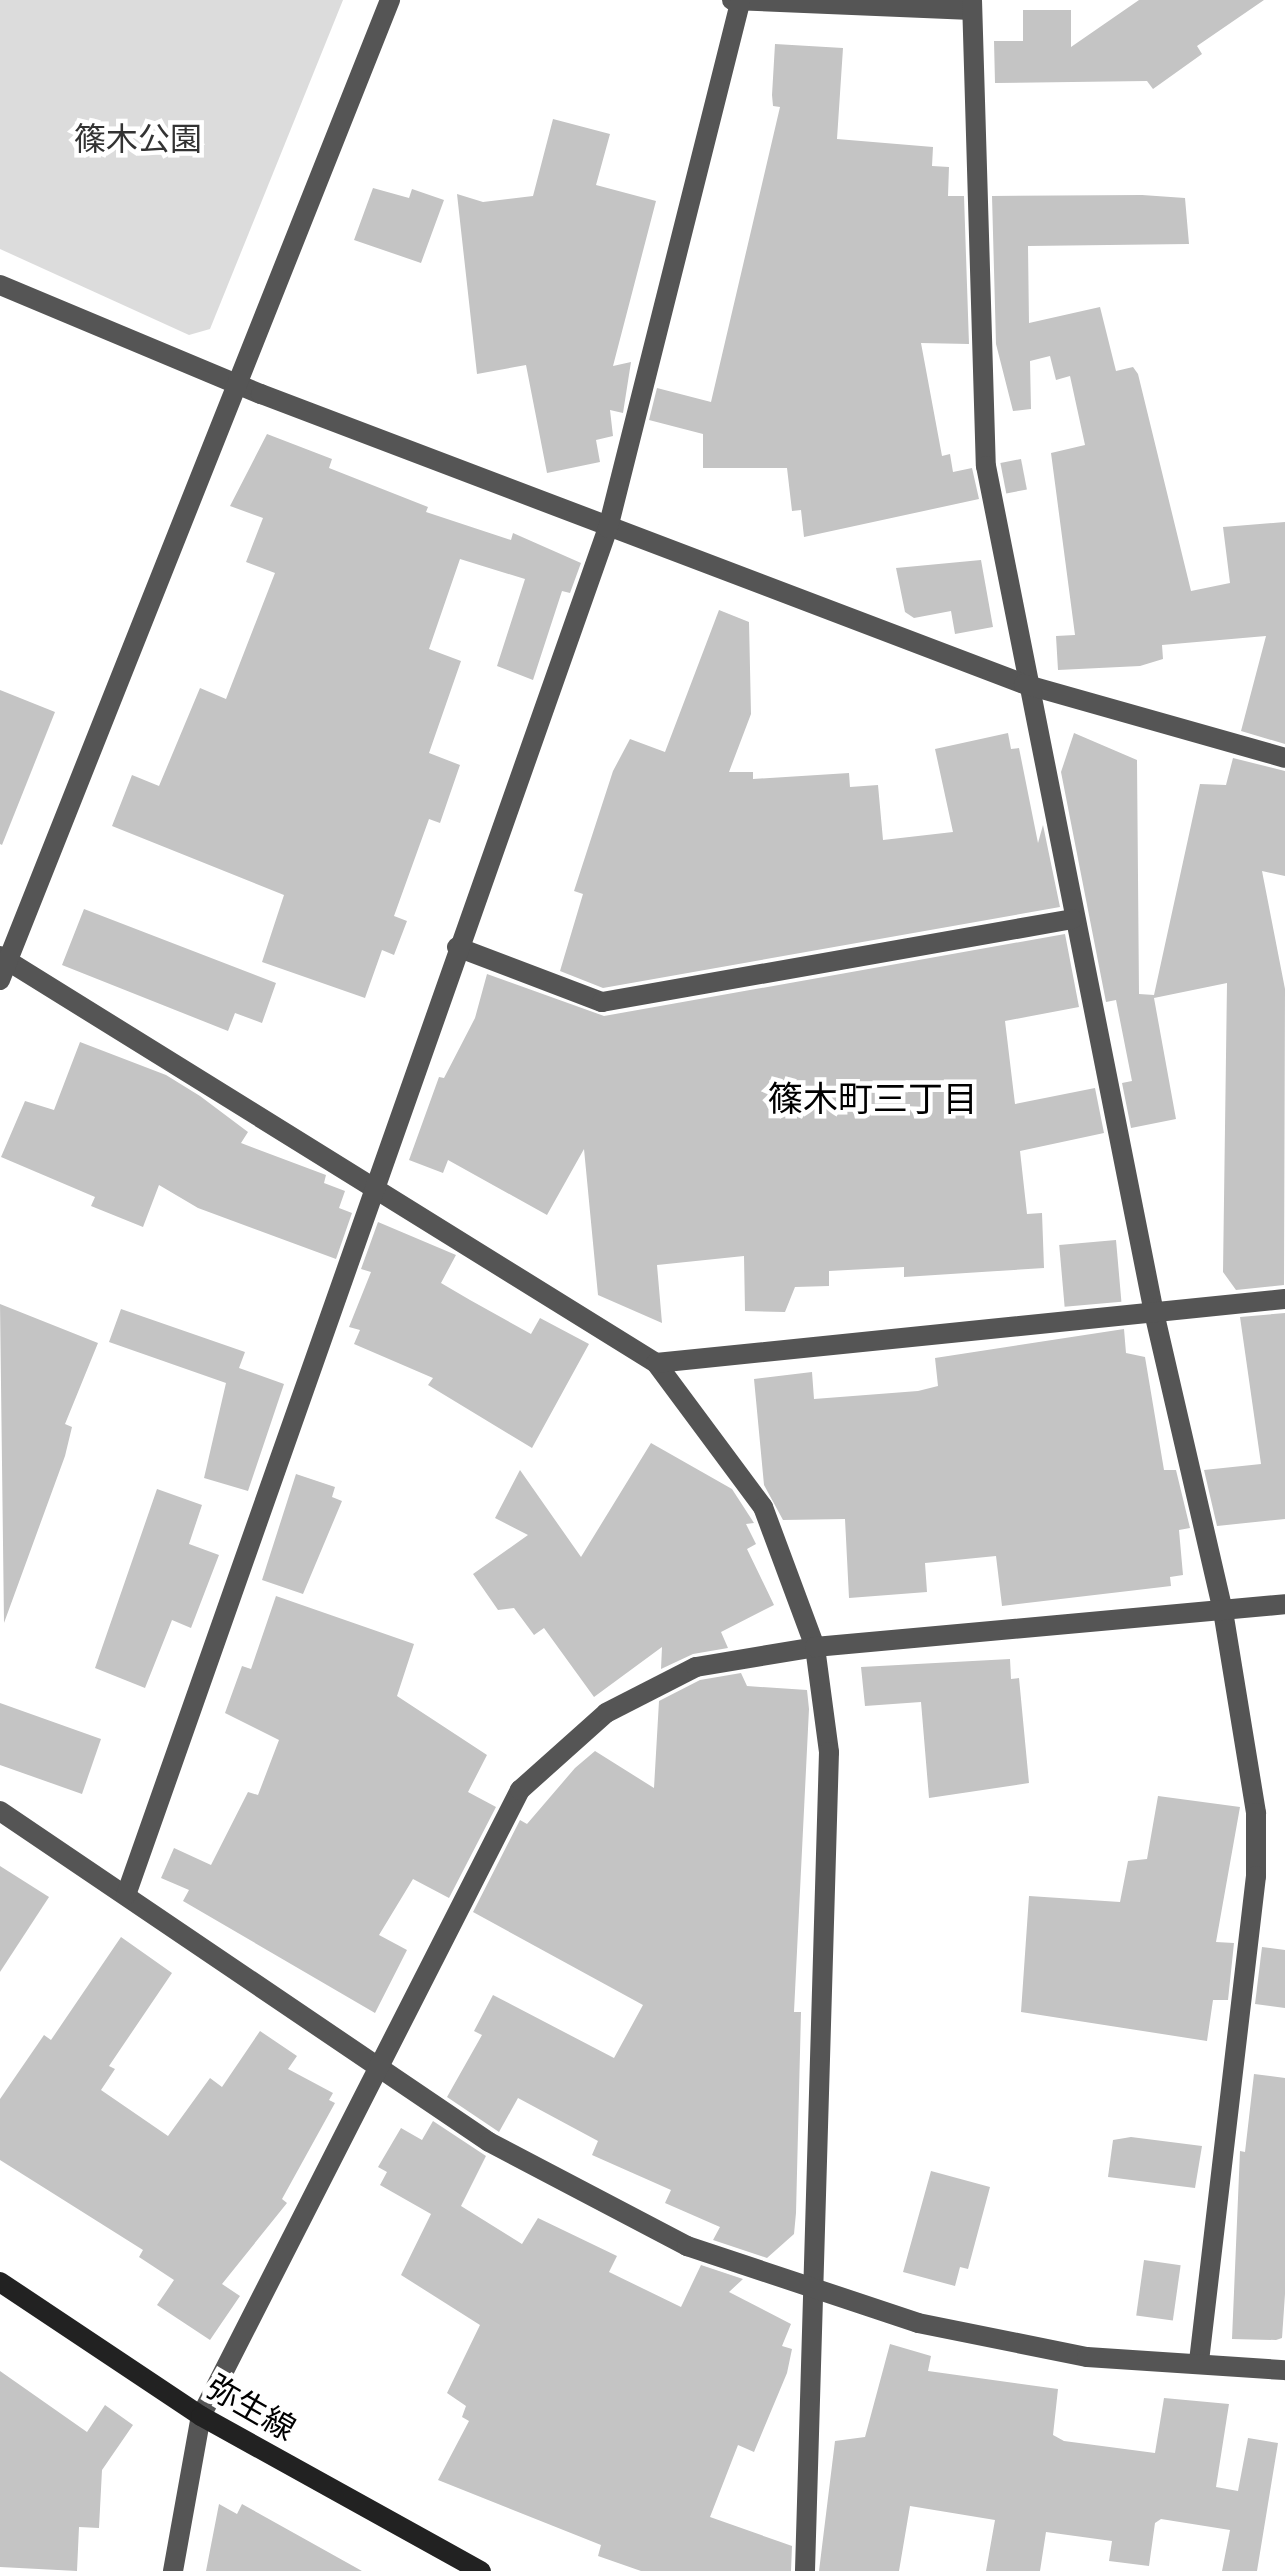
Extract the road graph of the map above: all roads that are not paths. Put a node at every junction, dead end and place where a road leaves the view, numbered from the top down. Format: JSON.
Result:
{"nodes":[{"id":1,"x":390,"y":0,"type":"edge"},
{"id":2,"x":736,"y":1,"type":"edge"},
{"id":3,"x":972,"y":5,"type":"edge"},
{"id":4,"x":0,"y":285,"type":"edge"},
{"id":5,"x":234,"y":383,"type":"junction"},
{"id":6,"x":608,"y":528,"type":"junction"},
{"id":7,"x":1024,"y":684,"type":"junction"},
{"id":8,"x":1285,"y":758,"type":"edge"},
{"id":9,"x":1073,"y":919,"type":"junction"},
{"id":10,"x":457,"y":947,"type":"junction"},
{"id":11,"x":3,"y":966,"type":"edge"},
{"id":12,"x":371,"y":1187,"type":"junction"},
{"id":13,"x":1285,"y":1299,"type":"edge"},
{"id":14,"x":1153,"y":1308,"type":"junction"},
{"id":15,"x":656,"y":1364,"type":"junction"},
{"id":16,"x":1285,"y":1604,"type":"edge"},
{"id":17,"x":1223,"y":1611,"type":"junction"},
{"id":18,"x":816,"y":1647,"type":"junction"},
{"id":19,"x":0,"y":1812,"type":"edge"},
{"id":20,"x":126,"y":1895,"type":"junction"},
{"id":21,"x":377,"y":2067,"type":"junction"},
{"id":22,"x":0,"y":2282,"type":"edge"},
{"id":23,"x":813,"y":2293,"type":"junction"},
{"id":24,"x":1199,"y":2362,"type":"junction"},
{"id":25,"x":1285,"y":2370,"type":"edge"},
{"id":26,"x":201,"y":2416,"type":"junction"},
{"id":27,"x":173,"y":2571,"type":"edge"},
{"id":28,"x":480,"y":2571,"type":"edge"},
{"id":29,"x":805,"y":2571,"type":"edge"}],
"edges":[{"from":1,"to":5,"type":"street"},
{"from":2,"to":3,"type":"street"},
{"from":2,"to":6,"type":"street"},
{"from":3,"to":7,"type":"street"},
{"from":4,"to":5,"type":"street"},
{"from":5,"to":6,"type":"street"},
{"from":5,"to":11,"type":"street"},
{"from":6,"to":7,"type":"street"},
{"from":6,"to":10,"type":"street"},
{"from":7,"to":8,"type":"street"},
{"from":7,"to":9,"type":"street"},
{"from":9,"to":10,"type":"street"},
{"from":9,"to":14,"type":"street"},
{"from":10,"to":12,"type":"street"},
{"from":11,"to":12,"type":"street"},
{"from":12,"to":15,"type":"street"},
{"from":12,"to":20,"type":"street"},
{"from":13,"to":14,"type":"street"},
{"from":14,"to":15,"type":"street"},
{"from":14,"to":17,"type":"street"},
{"from":15,"to":18,"type":"street"},
{"from":16,"to":17,"type":"street"},
{"from":17,"to":18,"type":"street"},
{"from":17,"to":24,"type":"street"},
{"from":18,"to":21,"type":"street"},
{"from":18,"to":23,"type":"street"},
{"from":19,"to":20,"type":"street"},
{"from":20,"to":21,"type":"street"},
{"from":21,"to":23,"type":"street"},
{"from":21,"to":26,"type":"street"},
{"from":22,"to":26,"type":"street","name":"弥生線"},
{"from":23,"to":24,"type":"street"},
{"from":23,"to":29,"type":"street"},
{"from":24,"to":25,"type":"street"},
{"from":26,"to":27,"type":"street"},
{"from":26,"to":28,"type":"street","name":"弥生線"}]}
